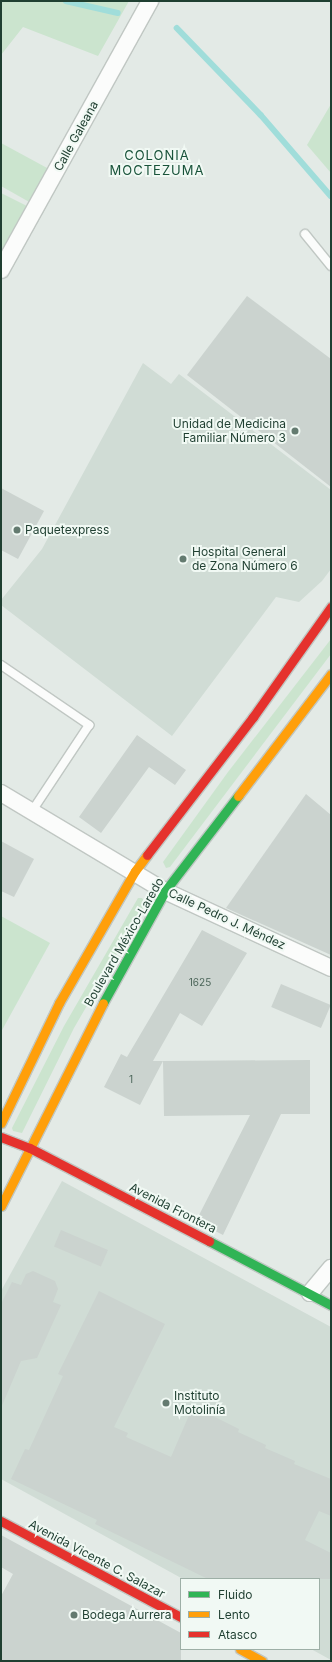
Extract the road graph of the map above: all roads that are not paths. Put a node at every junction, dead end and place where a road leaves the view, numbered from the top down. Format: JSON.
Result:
{"nodes":[{"id":1,"x":150,"y":1,"type":"edge"},
{"id":2,"x":304,"y":234,"type":"dead end"},
{"id":3,"x":331,"y":266,"type":"edge"},
{"id":4,"x":1,"y":270,"type":"edge"},
{"id":5,"x":331,"y":607,"type":"edge"},
{"id":6,"x":1,"y":665,"type":"edge"},
{"id":7,"x":330,"y":676,"type":"edge"},
{"id":8,"x":1,"y":794,"type":"edge"},
{"id":9,"x":32,"y":811,"type":"junction"},
{"id":10,"x":135,"y":871,"type":"junction"},
{"id":11,"x":165,"y":891,"type":"junction"},
{"id":12,"x":331,"y":968,"type":"edge"},
{"id":13,"x":1,"y":1123,"type":"edge"},
{"id":14,"x":1,"y":1137,"type":"edge"},
{"id":15,"x":30,"y":1148,"type":"junction"},
{"id":16,"x":1,"y":1206,"type":"edge"},
{"id":17,"x":331,"y":1268,"type":"edge"},
{"id":18,"x":310,"y":1293,"type":"junction"},
{"id":19,"x":331,"y":1305,"type":"edge"},
{"id":20,"x":1,"y":1521,"type":"edge"},
{"id":21,"x":180,"y":1616,"type":"edge"},
{"id":22,"x":242,"y":1650,"type":"edge"},
{"id":23,"x":262,"y":1661,"type":"edge"}],
"edges":[{"from":1,"to":4,"type":"street","name":"Calle Galeana"},
{"from":2,"to":3,"type":"lane"},
{"from":5,"to":10,"type":"main road","name":"Boulevard México-Laredo"},
{"from":6,"to":9,"type":"lane"},
{"from":7,"to":11,"type":"main road","name":"Boulevard México-Laredo"},
{"from":8,"to":9,"type":"street","name":"Calle Pedro J. Méndez"},
{"from":9,"to":10,"type":"street","name":"Calle Pedro J. Méndez"},
{"from":10,"to":11,"type":"street","name":"Calle Pedro J. Méndez"},
{"from":10,"to":13,"type":"main road","name":"Boulevard México-Laredo"},
{"from":11,"to":12,"type":"street","name":"Calle Pedro J. Méndez"},
{"from":11,"to":15,"type":"main road","name":"Boulevard México-Laredo"},
{"from":14,"to":15,"type":"main road","name":"Avenida Frontera"},
{"from":15,"to":16,"type":"main road","name":"Boulevard México-Laredo"},
{"from":15,"to":18,"type":"main road","name":"Avenida Frontera"},
{"from":17,"to":18,"type":"street"},
{"from":18,"to":19,"type":"main road","name":"Avenida Frontera"},
{"from":20,"to":21,"type":"main road","name":"Avenida Vicente C. Salazar"},
{"from":22,"to":23,"type":"main road"}]}
